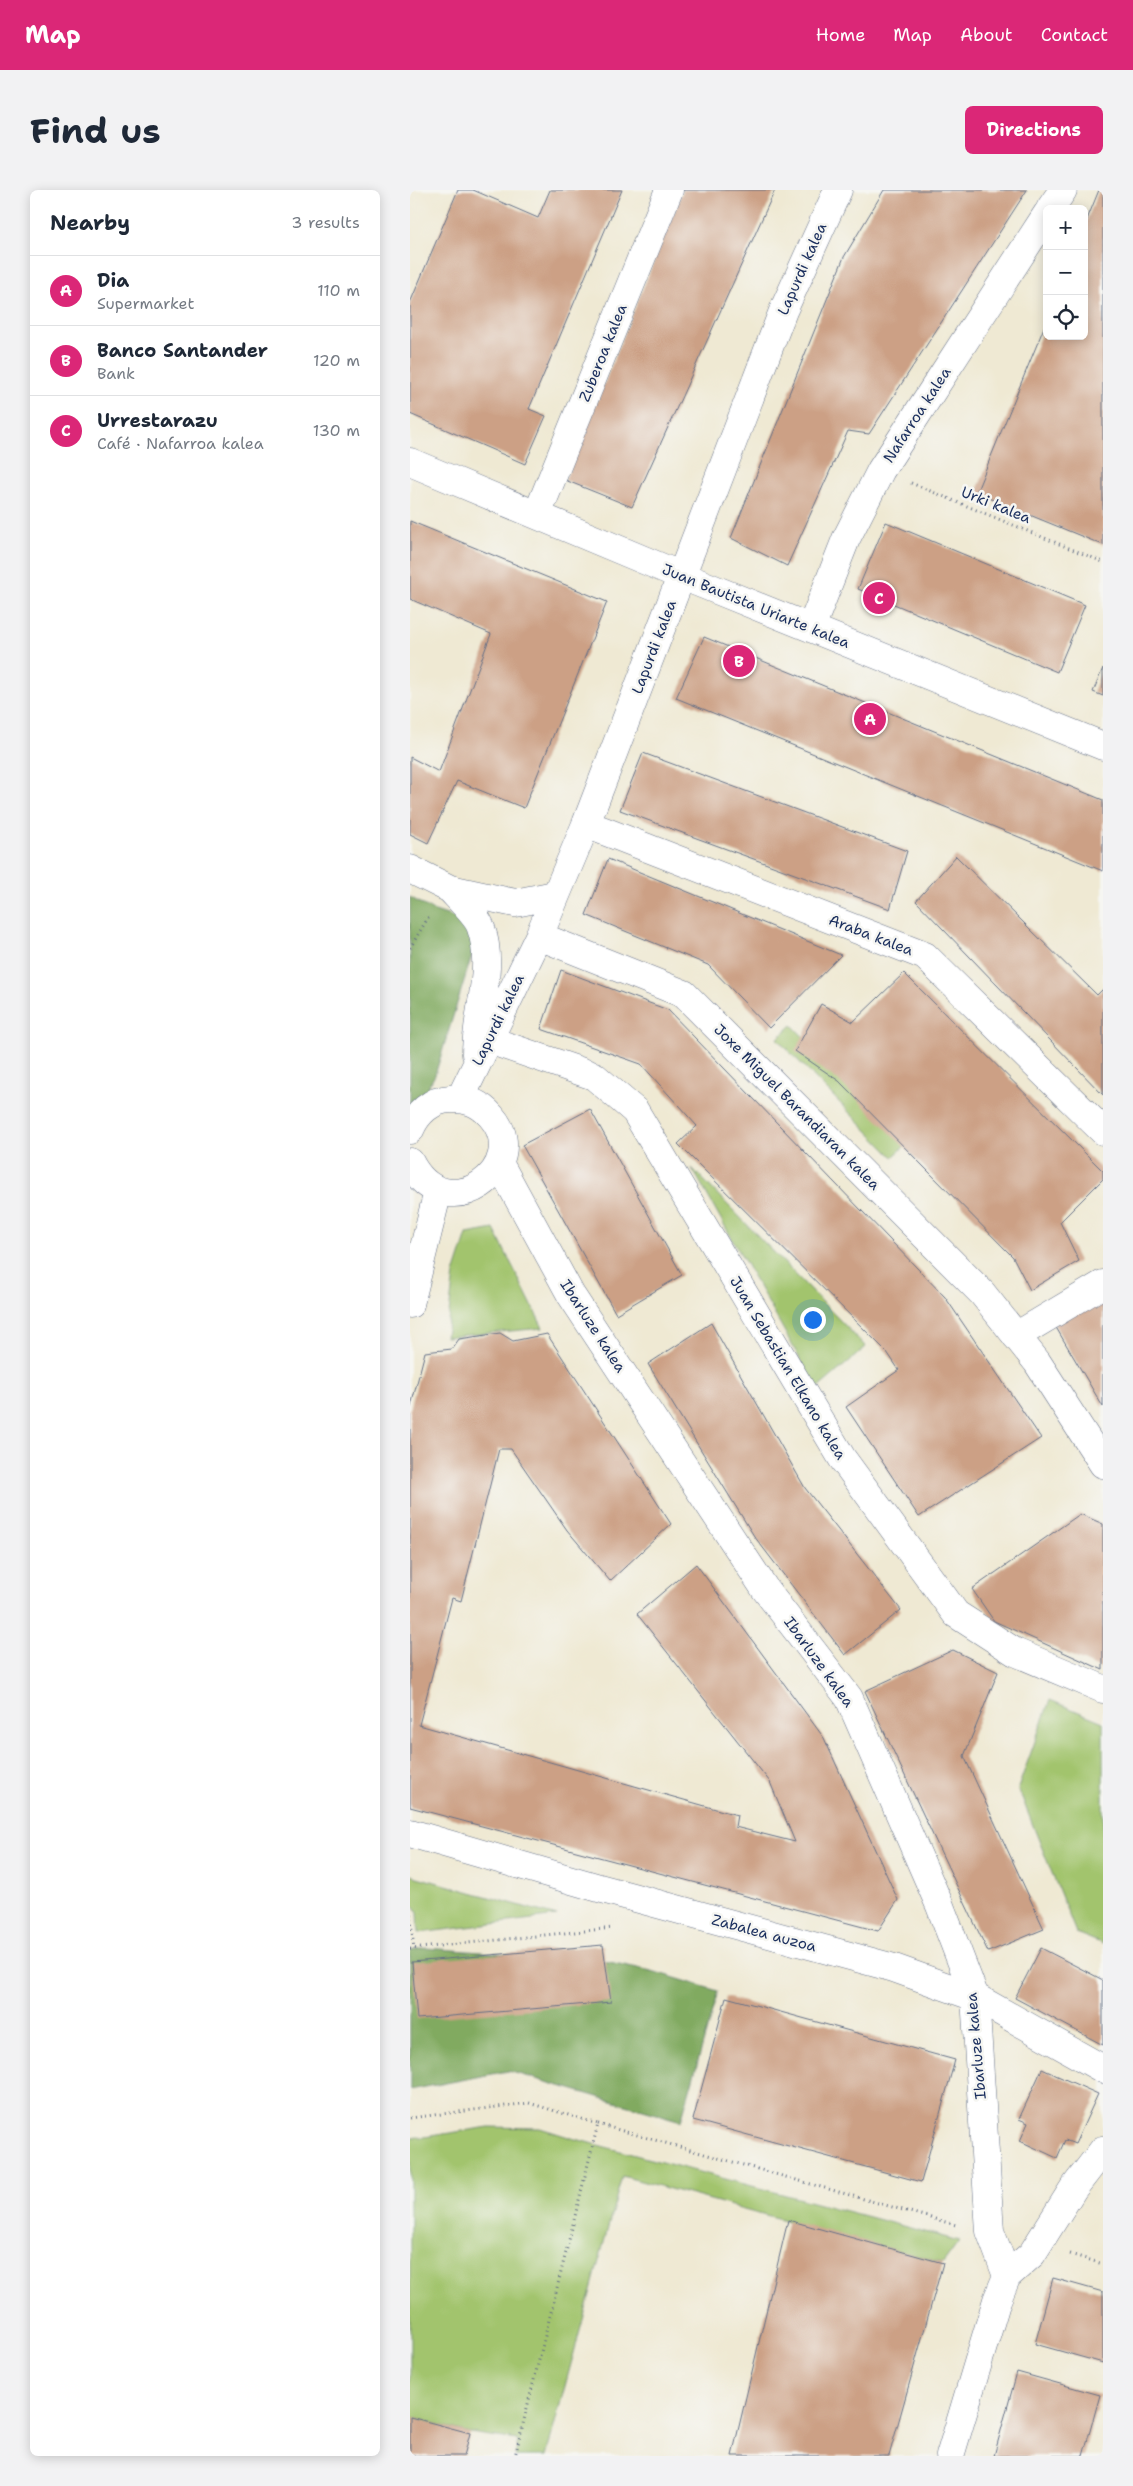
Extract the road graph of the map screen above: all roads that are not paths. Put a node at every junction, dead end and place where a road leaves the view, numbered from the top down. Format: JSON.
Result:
{"nodes":[{"id":1,"x":669,"y":190,"type":"edge"},
{"id":2,"x":838,"y":190,"type":"edge"},
{"id":3,"x":1062,"y":190,"type":"edge"},
{"id":4,"x":1053,"y":205,"type":"edge"},
{"id":5,"x":1043,"y":220,"type":"edge"},
{"id":6,"x":410,"y":462,"type":"edge"},
{"id":7,"x":537,"y":515,"type":"junction"},
{"id":8,"x":682,"y":576,"type":"junction"},
{"id":9,"x":811,"y":628,"type":"junction"},
{"id":10,"x":1103,"y":746,"type":"edge"},
{"id":11,"x":586,"y":824,"type":"junction"},
{"id":12,"x":410,"y":869,"type":"edge"},
{"id":13,"x":450,"y":888,"type":"junction"},
{"id":14,"x":555,"y":896,"type":"junction"},
{"id":15,"x":539,"y":936,"type":"junction"},
{"id":16,"x":489,"y":1040,"type":"junction"},
{"id":17,"x":476,"y":1065,"type":"junction"},
{"id":18,"x":460,"y":1098,"type":"junction"},
{"id":19,"x":410,"y":1130,"type":"edge"},
{"id":20,"x":1103,"y":1131,"type":"edge"},
{"id":21,"x":410,"y":1162,"type":"edge"},
{"id":22,"x":499,"y":1163,"type":"junction"},
{"id":23,"x":438,"y":1191,"type":"junction"},
{"id":24,"x":1103,"y":1284,"type":"edge"},
{"id":25,"x":410,"y":1304,"type":"edge"},
{"id":26,"x":1016,"y":1336,"type":"junction"},
{"id":27,"x":1103,"y":1464,"type":"edge"},
{"id":28,"x":1103,"y":1689,"type":"edge"},
{"id":29,"x":410,"y":1832,"type":"edge"},
{"id":30,"x":975,"y":1997,"type":"junction"},
{"id":31,"x":1103,"y":2069,"type":"edge"},
{"id":32,"x":1103,"y":2150,"type":"edge"},
{"id":33,"x":1007,"y":2276,"type":"junction"},
{"id":34,"x":950,"y":2456,"type":"edge"}],
"edges":[{"from":1,"to":7,"type":"street","name":"Zuberoa kalea"},
{"from":2,"to":8,"type":"street","name":"Lapurdi kalea"},
{"from":3,"to":4,"type":"street"},
{"from":5,"to":9,"type":"street","name":"Nafarroa kalea"},
{"from":6,"to":7,"type":"street","name":"Juan Bautista Uriarte kalea"},
{"from":7,"to":8,"type":"street","name":"Juan Bautista Uriarte kalea"},
{"from":8,"to":9,"type":"street","name":"Juan Bautista Uriarte kalea"},
{"from":8,"to":11,"type":"street","name":"Lapurdi kalea"},
{"from":9,"to":10,"type":"street","name":"Juan Bautista Uriarte kalea"},
{"from":11,"to":14,"type":"street","name":"Lapurdi kalea"},
{"from":11,"to":20,"type":"street","name":"Araba kalea"},
{"from":12,"to":13,"type":"street"},
{"from":13,"to":14,"type":"street"},
{"from":13,"to":17,"type":"street"},
{"from":14,"to":15,"type":"street","name":"Lapurdi kalea"},
{"from":15,"to":16,"type":"street","name":"Lapurdi kalea"},
{"from":15,"to":26,"type":"street","name":"Joxe Miguel Barandiaran kalea"},
{"from":16,"to":17,"type":"street","name":"Lapurdi kalea"},
{"from":16,"to":28,"type":"street","name":"Juan Sebastian Elkano kalea"},
{"from":17,"to":18,"type":"street","name":"Lapurdi kalea"},
{"from":18,"to":19,"type":"street"},
{"from":18,"to":22,"type":"street"},
{"from":21,"to":23,"type":"street"},
{"from":22,"to":23,"type":"street"},
{"from":22,"to":30,"type":"street","name":"Ibarluze kalea"},
{"from":23,"to":25,"type":"street"},
{"from":24,"to":26,"type":"street"},
{"from":26,"to":27,"type":"street","name":"Joxe Miguel Barandiaran kalea"},
{"from":29,"to":30,"type":"street","name":"Zabalea auzoa"},
{"from":30,"to":31,"type":"street","name":"Zabalea auzoa"},
{"from":30,"to":33,"type":"street","name":"Ibarluze kalea"},
{"from":32,"to":33,"type":"street"},
{"from":33,"to":34,"type":"street"}]}
